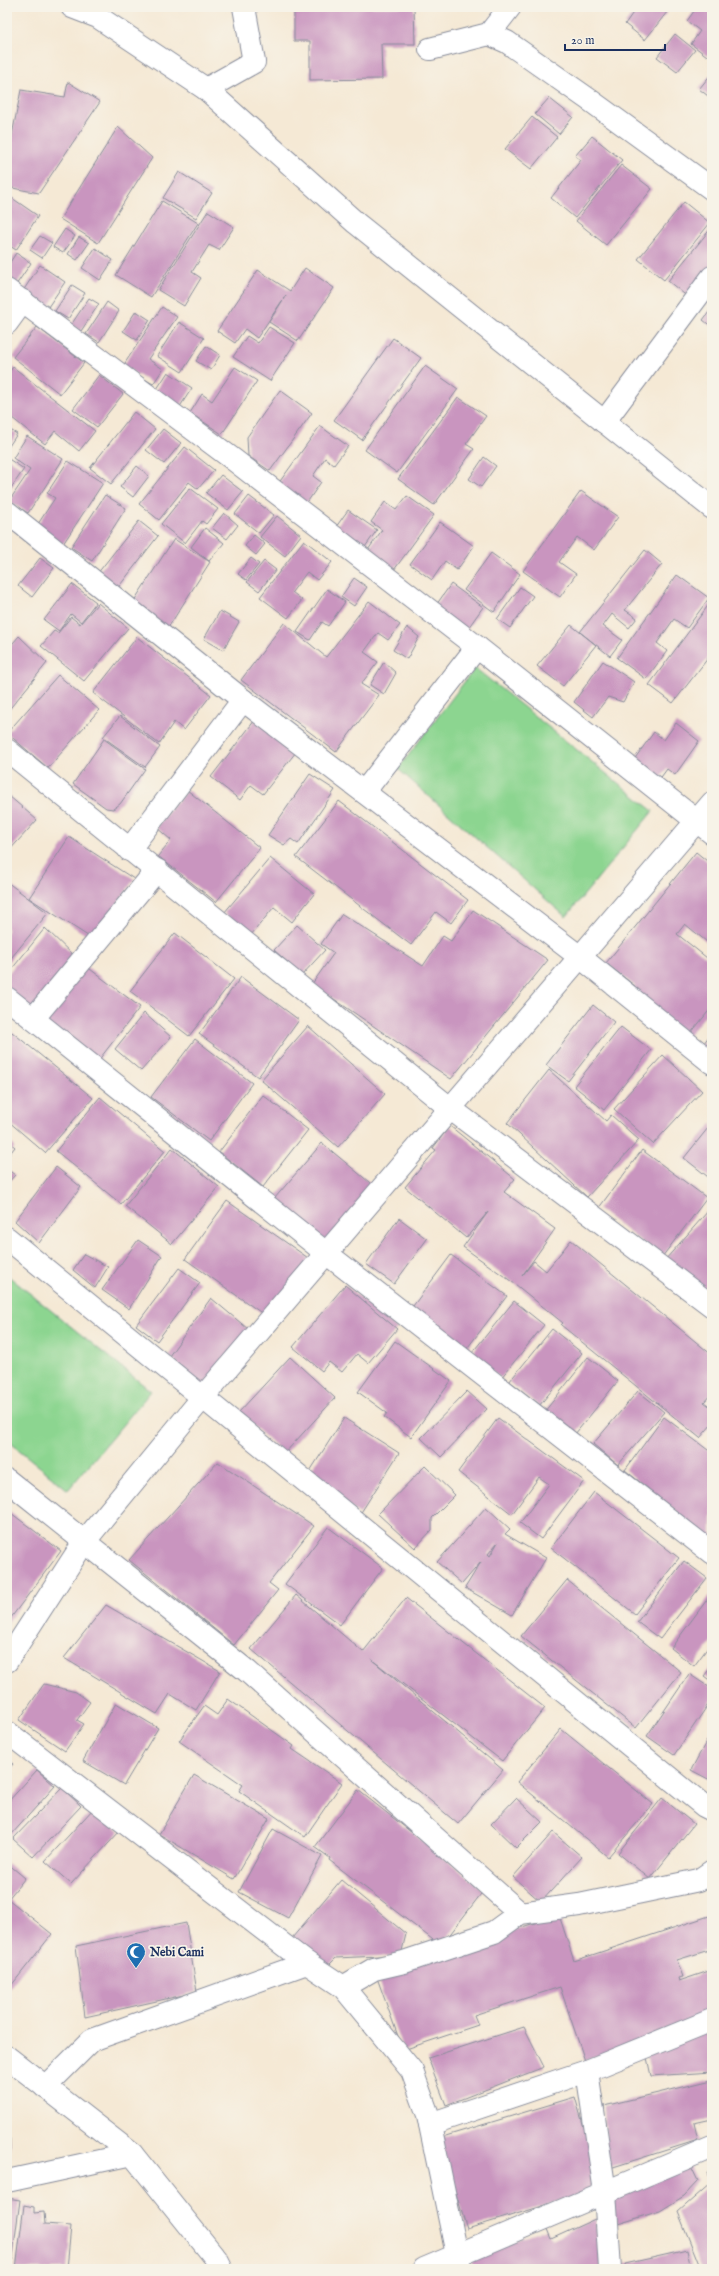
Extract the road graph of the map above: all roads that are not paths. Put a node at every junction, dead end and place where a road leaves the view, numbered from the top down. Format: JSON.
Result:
{"nodes":[{"id":1,"x":72,"y":7,"type":"edge"},
{"id":2,"x":244,"y":7,"type":"edge"},
{"id":3,"x":510,"y":7,"type":"edge"},
{"id":4,"x":105,"y":12,"type":"edge"},
{"id":5,"x":488,"y":34,"type":"junction"},
{"id":6,"x":430,"y":49,"type":"dead end"},
{"id":7,"x":206,"y":89,"type":"junction"},
{"id":8,"x":712,"y":189,"type":"edge"},
{"id":9,"x":712,"y":278,"type":"edge"},
{"id":10,"x":15,"y":296,"type":"edge"},
{"id":11,"x":7,"y":323,"type":"edge"},
{"id":12,"x":604,"y":422,"type":"junction"},
{"id":13,"x":712,"y":508,"type":"edge"},
{"id":14,"x":7,"y":512,"type":"edge"},
{"id":15,"x":478,"y":647,"type":"junction"},
{"id":16,"x":244,"y":700,"type":"junction"},
{"id":17,"x":7,"y":750,"type":"edge"},
{"id":18,"x":364,"y":792,"type":"junction"},
{"id":19,"x":712,"y":802,"type":"edge"},
{"id":20,"x":704,"y":827,"type":"edge"},
{"id":21,"x":129,"y":850,"type":"junction"},
{"id":22,"x":157,"y":870,"type":"junction"},
{"id":23,"x":580,"y":957,"type":"junction"},
{"id":24,"x":7,"y":998,"type":"edge"},
{"id":25,"x":33,"y":1019,"type":"junction"},
{"id":26,"x":712,"y":1063,"type":"edge"},
{"id":27,"x":451,"y":1108,"type":"junction"},
{"id":28,"x":7,"y":1238,"type":"edge"},
{"id":29,"x":326,"y":1254,"type":"junction"},
{"id":30,"x":712,"y":1306,"type":"edge"},
{"id":31,"x":203,"y":1397,"type":"junction"},
{"id":32,"x":7,"y":1480,"type":"edge"},
{"id":33,"x":84,"y":1542,"type":"junction"},
{"id":34,"x":712,"y":1553,"type":"edge"},
{"id":35,"x":7,"y":1661,"type":"edge"},
{"id":36,"x":7,"y":1732,"type":"edge"},
{"id":37,"x":712,"y":1810,"type":"edge"},
{"id":38,"x":712,"y":1871,"type":"edge"},
{"id":39,"x":520,"y":1914,"type":"junction"},
{"id":40,"x":307,"y":1963,"type":"junction"},
{"id":41,"x":343,"y":1986,"type":"junction"},
{"id":42,"x":712,"y":2020,"type":"edge"},
{"id":43,"x":7,"y":2057,"type":"edge"},
{"id":44,"x":587,"y":2071,"type":"junction"},
{"id":45,"x":45,"y":2087,"type":"junction"},
{"id":46,"x":430,"y":2124,"type":"junction"},
{"id":47,"x":712,"y":2147,"type":"edge"},
{"id":48,"x":132,"y":2154,"type":"junction"},
{"id":49,"x":7,"y":2181,"type":"edge"},
{"id":50,"x":605,"y":2192,"type":"junction"},
{"id":51,"x":459,"y":2262,"type":"edge"},
{"id":52,"x":222,"y":2269,"type":"edge"},
{"id":53,"x":424,"y":2269,"type":"edge"},
{"id":54,"x":610,"y":2269,"type":"edge"}],
"edges":[{"from":1,"to":4,"type":"street"},
{"from":2,"to":7,"type":"street"},
{"from":3,"to":5,"type":"street"},
{"from":4,"to":7,"type":"street"},
{"from":5,"to":6,"type":"street"},
{"from":5,"to":8,"type":"street"},
{"from":7,"to":12,"type":"street"},
{"from":9,"to":12,"type":"street"},
{"from":10,"to":11,"type":"street"},
{"from":10,"to":15,"type":"street"},
{"from":12,"to":13,"type":"street"},
{"from":14,"to":16,"type":"street"},
{"from":15,"to":18,"type":"street"},
{"from":15,"to":20,"type":"street"},
{"from":16,"to":18,"type":"street"},
{"from":16,"to":21,"type":"street"},
{"from":17,"to":21,"type":"street"},
{"from":18,"to":23,"type":"street"},
{"from":19,"to":20,"type":"street"},
{"from":20,"to":23,"type":"street"},
{"from":21,"to":22,"type":"street"},
{"from":22,"to":25,"type":"street"},
{"from":22,"to":27,"type":"street"},
{"from":23,"to":26,"type":"street"},
{"from":23,"to":27,"type":"street"},
{"from":24,"to":25,"type":"street"},
{"from":25,"to":29,"type":"street"},
{"from":27,"to":29,"type":"street"},
{"from":27,"to":30,"type":"street"},
{"from":28,"to":31,"type":"street"},
{"from":29,"to":31,"type":"street"},
{"from":29,"to":34,"type":"street"},
{"from":31,"to":33,"type":"street"},
{"from":31,"to":37,"type":"street"},
{"from":32,"to":33,"type":"street"},
{"from":33,"to":35,"type":"street"},
{"from":33,"to":39,"type":"street"},
{"from":36,"to":40,"type":"street"},
{"from":38,"to":39,"type":"street"},
{"from":39,"to":41,"type":"street"},
{"from":40,"to":41,"type":"street"},
{"from":40,"to":45,"type":"street"},
{"from":41,"to":46,"type":"street"},
{"from":42,"to":44,"type":"street"},
{"from":43,"to":45,"type":"street"},
{"from":44,"to":46,"type":"street"},
{"from":44,"to":50,"type":"street"},
{"from":45,"to":48,"type":"street"},
{"from":46,"to":51,"type":"street"},
{"from":47,"to":50,"type":"street"},
{"from":48,"to":49,"type":"street"},
{"from":48,"to":52,"type":"street"},
{"from":50,"to":51,"type":"street"},
{"from":50,"to":54,"type":"street"},
{"from":51,"to":53,"type":"street"}]}
